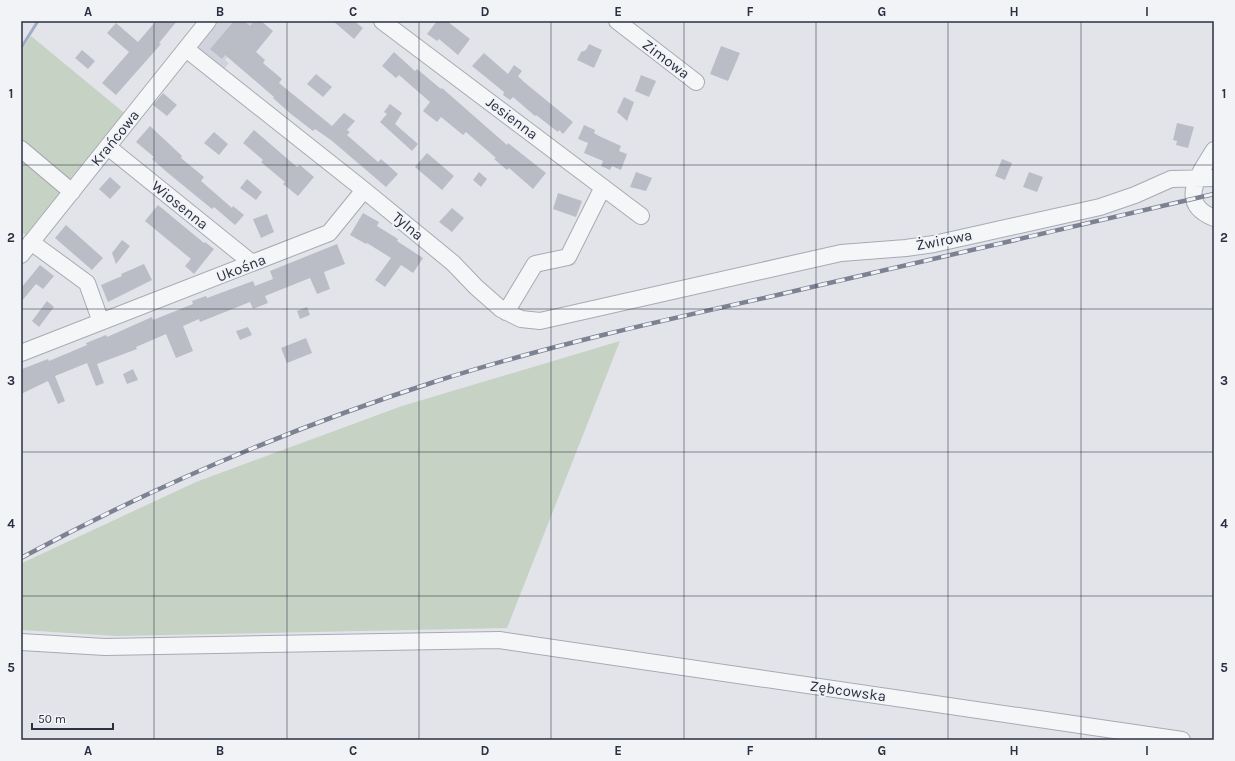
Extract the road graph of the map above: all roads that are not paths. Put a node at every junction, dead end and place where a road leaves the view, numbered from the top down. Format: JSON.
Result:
{"nodes":[{"id":1,"x":208,"y":21,"type":"edge"},
{"id":2,"x":382,"y":21,"type":"edge"},
{"id":3,"x":617,"y":21,"type":"edge"},
{"id":4,"x":186,"y":49,"type":"junction"},
{"id":5,"x":696,"y":82,"type":"dead end"},
{"id":6,"x":108,"y":147,"type":"junction"},
{"id":7,"x":21,"y":149,"type":"edge"},
{"id":8,"x":1214,"y":150,"type":"edge"},
{"id":9,"x":1214,"y":178,"type":"edge"},
{"id":10,"x":1196,"y":180,"type":"junction"},
{"id":11,"x":603,"y":187,"type":"junction"},
{"id":12,"x":364,"y":190,"type":"junction"},
{"id":13,"x":72,"y":192,"type":"junction"},
{"id":14,"x":642,"y":216,"type":"dead end"},
{"id":15,"x":1214,"y":218,"type":"edge"},
{"id":16,"x":31,"y":242,"type":"junction"},
{"id":17,"x":21,"y":255,"type":"edge"},
{"id":18,"x":252,"y":263,"type":"junction"},
{"id":19,"x":655,"y":296,"type":"joint"},
{"id":20,"x":506,"y":312,"type":"junction"},
{"id":21,"x":101,"y":322,"type":"junction"},
{"id":22,"x":21,"y":353,"type":"edge"},
{"id":23,"x":21,"y":642,"type":"edge"},
{"id":24,"x":1182,"y":740,"type":"edge"}],
"edges":[{"from":1,"to":4,"type":"street","name":"Krańcowa"},
{"from":2,"to":11,"type":"street","name":"Jesienna"},
{"from":3,"to":5,"type":"street","name":"Zimowa"},
{"from":4,"to":6,"type":"street","name":"Krańcowa"},
{"from":4,"to":12,"type":"street","name":"Tylna"},
{"from":6,"to":13,"type":"street","name":"Krańcowa"},
{"from":6,"to":18,"type":"street","name":"Wiosenna"},
{"from":7,"to":13,"type":"street"},
{"from":8,"to":10,"type":"street"},
{"from":9,"to":10,"type":"street","name":"Żwirowa"},
{"from":10,"to":15,"type":"street"},
{"from":10,"to":19,"type":"street","name":"Żwirowa"},
{"from":11,"to":14,"type":"street","name":"Jesienna"},
{"from":11,"to":20,"type":"street"},
{"from":12,"to":18,"type":"street","name":"Ukośna"},
{"from":12,"to":20,"type":"street","name":"Tylna"},
{"from":13,"to":16,"type":"street","name":"Krańcowa"},
{"from":16,"to":17,"type":"street","name":"Krańcowa"},
{"from":16,"to":21,"type":"street"},
{"from":18,"to":21,"type":"street","name":"Ukośna"},
{"from":19,"to":20,"type":"street","name":"Tylna"},
{"from":21,"to":22,"type":"street","name":"Ukośna"},
{"from":23,"to":24,"type":"street","name":"Zębcowska"}]}
